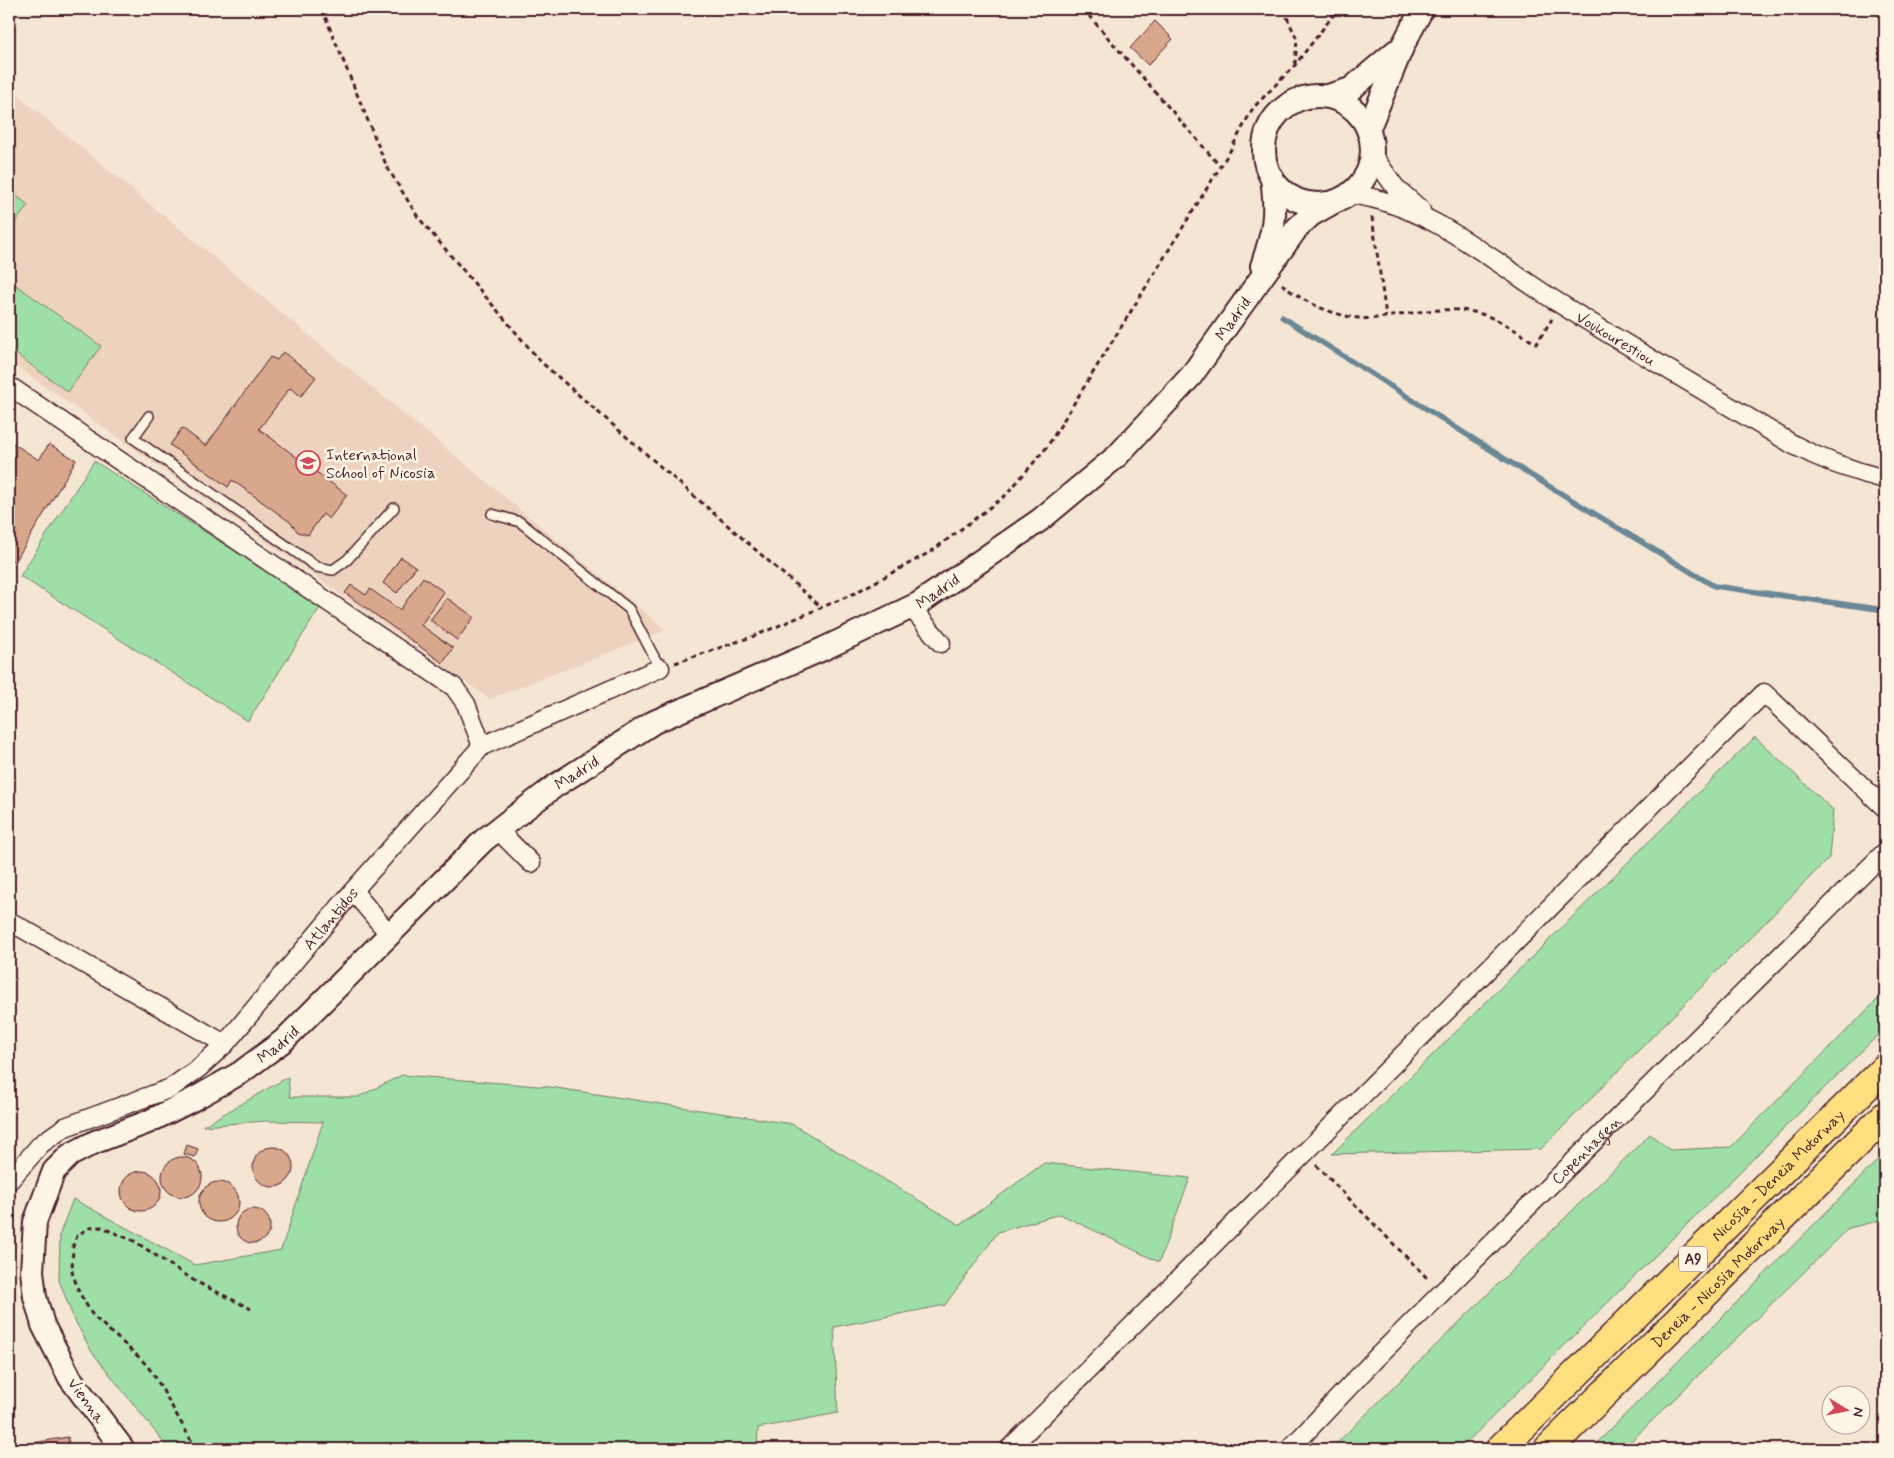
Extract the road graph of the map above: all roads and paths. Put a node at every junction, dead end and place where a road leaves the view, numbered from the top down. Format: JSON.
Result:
{"nodes":[{"id":1,"x":322,"y":9,"type":"edge"},
{"id":2,"x":1083,"y":9,"type":"edge"},
{"id":3,"x":1283,"y":9,"type":"edge"},
{"id":4,"x":1338,"y":9,"type":"edge"},
{"id":5,"x":1422,"y":9,"type":"edge"},
{"id":6,"x":1403,"y":45,"type":"junction"},
{"id":7,"x":1296,"y":65,"type":"junction"},
{"id":8,"x":1328,"y":96,"type":"junction"},
{"id":9,"x":1368,"y":130,"type":"junction"},
{"id":10,"x":1371,"y":153,"type":"junction"},
{"id":11,"x":1220,"y":166,"type":"junction"},
{"id":12,"x":1272,"y":178,"type":"junction"},
{"id":13,"x":1342,"y":198,"type":"junction"},
{"id":14,"x":1372,"y":217,"type":"dead end"},
{"id":15,"x":1430,"y":220,"type":"junction"},
{"id":16,"x":1282,"y":284,"type":"dead end"},
{"id":17,"x":1255,"y":285,"type":"junction"},
{"id":18,"x":1386,"y":316,"type":"junction"},
{"id":19,"x":1554,"y":316,"type":"dead end"},
{"id":20,"x":9,"y":386,"type":"edge"},
{"id":21,"x":148,"y":416,"type":"dead end"},
{"id":22,"x":1885,"y":478,"type":"edge"},
{"id":23,"x":394,"y":508,"type":"dead end"},
{"id":24,"x":492,"y":514,"type":"dead end"},
{"id":25,"x":911,"y":607,"type":"junction"},
{"id":26,"x":821,"y":608,"type":"junction"},
{"id":27,"x":940,"y":643,"type":"dead end"},
{"id":28,"x":660,"y":668,"type":"junction"},
{"id":29,"x":482,"y":746,"type":"junction"},
{"id":30,"x":1885,"y":808,"type":"edge"},
{"id":31,"x":497,"y":829,"type":"junction"},
{"id":32,"x":1885,"y":852,"type":"edge"},
{"id":33,"x":531,"y":863,"type":"dead end"},
{"id":34,"x":353,"y":890,"type":"junction"},
{"id":35,"x":9,"y":922,"type":"edge"},
{"id":36,"x":390,"y":935,"type":"junction"},
{"id":37,"x":225,"y":1044,"type":"junction"},
{"id":38,"x":1885,"y":1068,"type":"edge"},
{"id":39,"x":1885,"y":1116,"type":"edge"},
{"id":40,"x":1310,"y":1159,"type":"dead end"},
{"id":41,"x":9,"y":1181,"type":"edge"},
{"id":42,"x":1430,"y":1281,"type":"dead end"},
{"id":43,"x":251,"y":1309,"type":"dead end"},
{"id":44,"x":53,"y":1348,"type":"joint"},
{"id":45,"x":123,"y":1449,"type":"edge"},
{"id":46,"x":196,"y":1449,"type":"edge"},
{"id":47,"x":1009,"y":1449,"type":"edge"},
{"id":48,"x":1290,"y":1449,"type":"edge"},
{"id":49,"x":1500,"y":1449,"type":"edge"},
{"id":50,"x":1548,"y":1449,"type":"edge"}],
"edges":[{"from":1,"to":26,"type":"path"},
{"from":2,"to":11,"type":"path"},
{"from":3,"to":7,"type":"path"},
{"from":4,"to":7,"type":"path"},
{"from":5,"to":6,"type":"street"},
{"from":6,"to":8,"type":"street"},
{"from":6,"to":9,"type":"street"},
{"from":7,"to":11,"type":"path"},
{"from":8,"to":9,"type":"street"},
{"from":8,"to":12,"type":"street"},
{"from":9,"to":10,"type":"street"},
{"from":10,"to":13,"type":"street"},
{"from":10,"to":15,"type":"street"},
{"from":11,"to":26,"type":"path"},
{"from":12,"to":13,"type":"street"},
{"from":12,"to":17,"type":"street","name":"Madrid"},
{"from":13,"to":15,"type":"street","name":"Voukourestiou"},
{"from":13,"to":17,"type":"street","name":"Madrid"},
{"from":14,"to":18,"type":"path"},
{"from":15,"to":22,"type":"street","name":"Voukourestiou"},
{"from":16,"to":18,"type":"path"},
{"from":17,"to":25,"type":"street","name":"Madrid"},
{"from":18,"to":19,"type":"path"},
{"from":20,"to":29,"type":"street"},
{"from":21,"to":23,"type":"lane"},
{"from":24,"to":28,"type":"lane"},
{"from":25,"to":27,"type":"street"},
{"from":25,"to":31,"type":"street","name":"Madrid"},
{"from":26,"to":28,"type":"path"},
{"from":28,"to":29,"type":"street","name":"Atlantidos"},
{"from":29,"to":34,"type":"street","name":"Atlantidos"},
{"from":30,"to":47,"type":"street"},
{"from":31,"to":33,"type":"street"},
{"from":31,"to":36,"type":"street","name":"Madrid"},
{"from":32,"to":48,"type":"street","name":"Copenhagen"},
{"from":34,"to":36,"type":"street"},
{"from":34,"to":37,"type":"street","name":"Atlantidos"},
{"from":35,"to":37,"type":"street"},
{"from":36,"to":44,"type":"street","name":"Madrid"},
{"from":37,"to":41,"type":"street","name":"Atlantidos"},
{"from":38,"to":49,"type":"highway","name":"Nicosia - Deneia Motorway","number":"A9"},
{"from":39,"to":50,"type":"highway","name":"Deneia - Nicosia Motorway","number":"A9"},
{"from":40,"to":42,"type":"path"},
{"from":43,"to":46,"type":"path"},
{"from":44,"to":45,"type":"street","name":"Vienna"}]}
